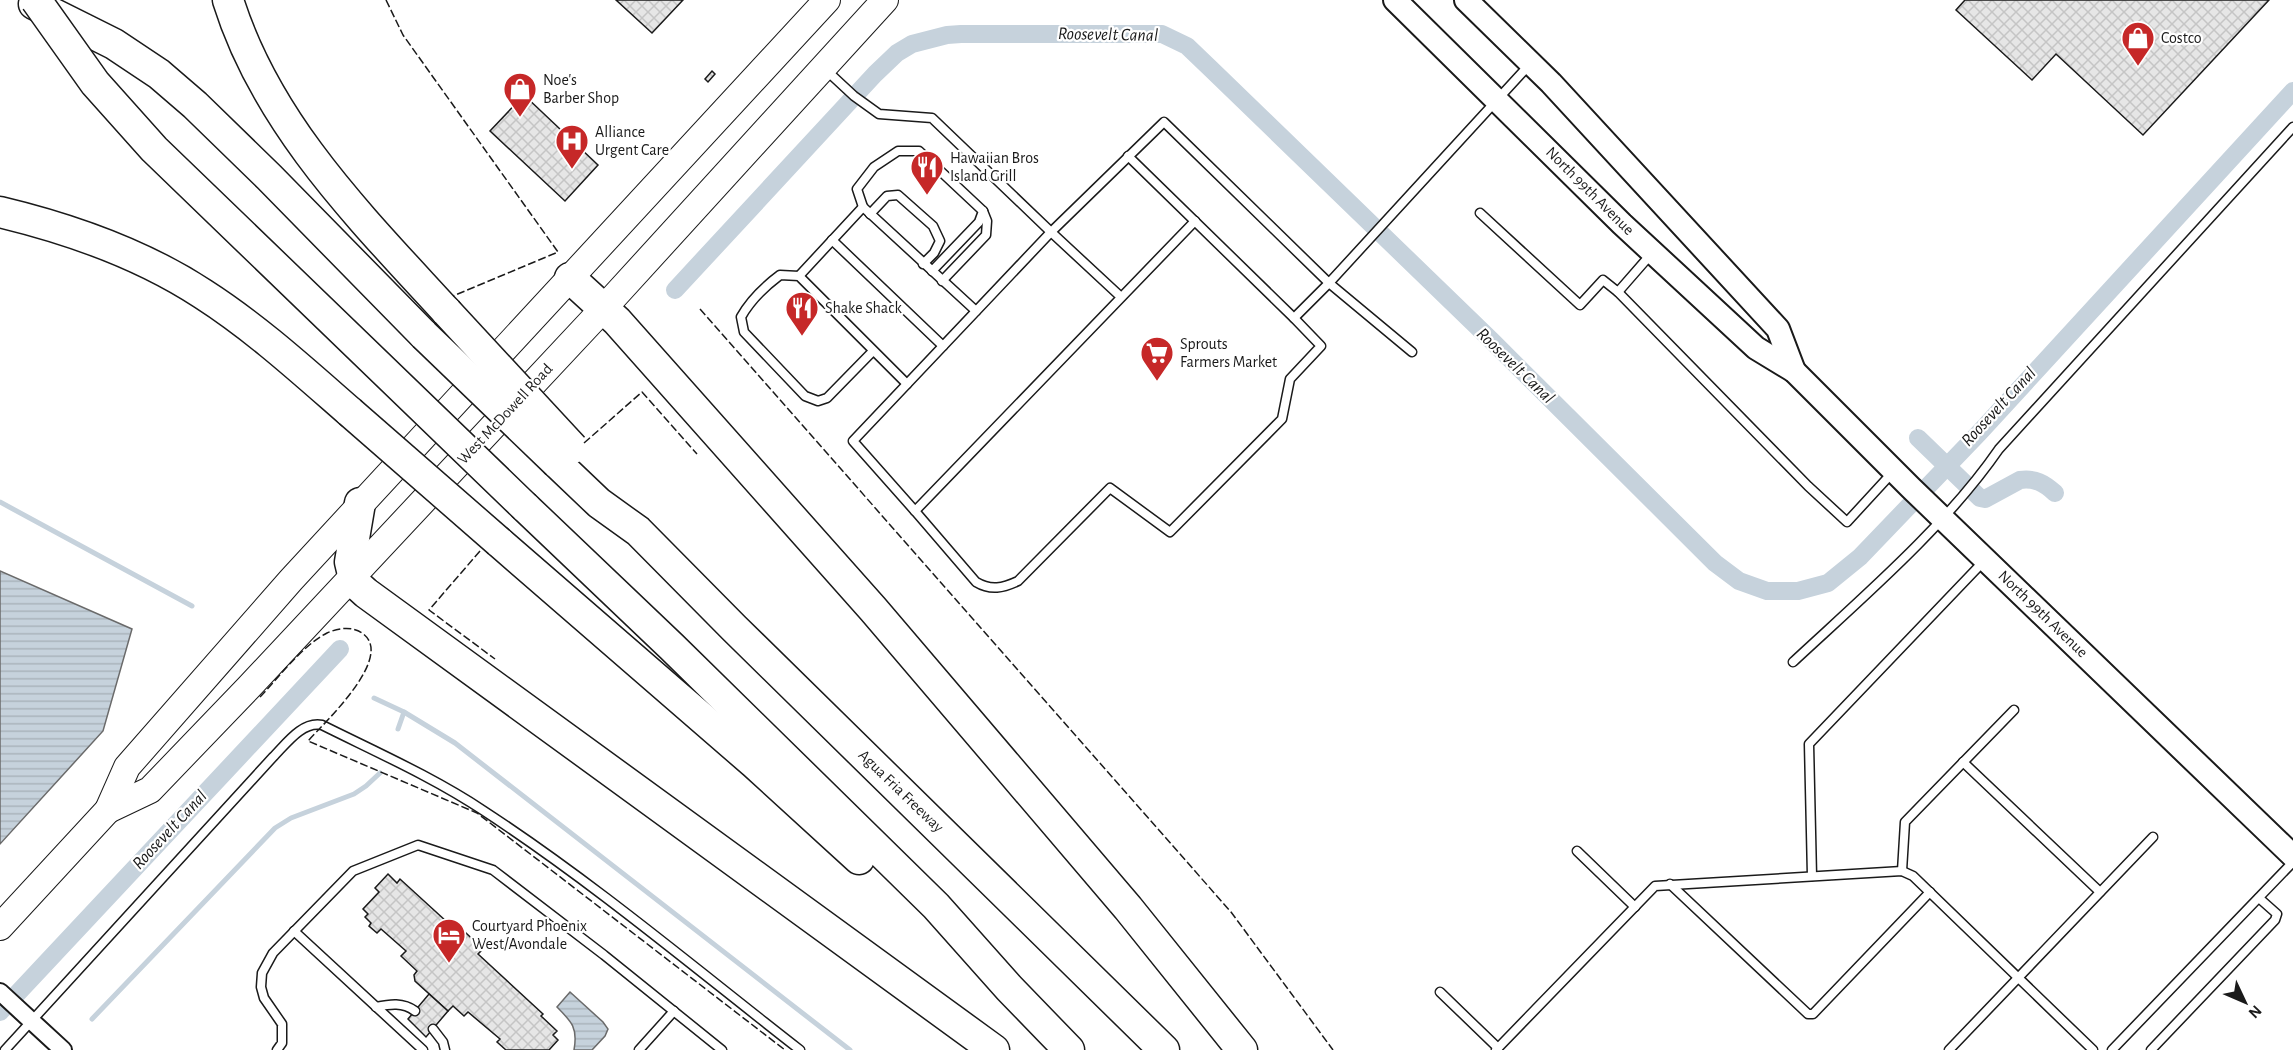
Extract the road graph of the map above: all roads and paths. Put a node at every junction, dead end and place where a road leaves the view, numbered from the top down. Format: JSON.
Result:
{"nodes":[{"id":1,"x":26,"y":0,"type":"edge"},
{"id":2,"x":36,"y":0,"type":"edge"},
{"id":3,"x":228,"y":0,"type":"edge"},
{"id":4,"x":828,"y":0,"type":"edge"},
{"id":5,"x":885,"y":0,"type":"edge"},
{"id":6,"x":1395,"y":0,"type":"edge"},
{"id":7,"x":1466,"y":0,"type":"edge"},
{"id":8,"x":1531,"y":63,"type":"junction"},
{"id":9,"x":824,"y":68,"type":"junction"},
{"id":10,"x":1497,"y":100,"type":"junction"},
{"id":11,"x":2293,"y":127,"type":"edge"},
{"id":12,"x":1128,"y":156,"type":"junction"},
{"id":13,"x":863,"y":207,"type":"junction"},
{"id":14,"x":983,"y":211,"type":"junction"},
{"id":15,"x":0,"y":212,"type":"edge"},
{"id":16,"x":1480,"y":213,"type":"dead end"},
{"id":17,"x":870,"y":214,"type":"junction"},
{"id":18,"x":1195,"y":221,"type":"junction"},
{"id":19,"x":1051,"y":232,"type":"junction"},
{"id":20,"x":832,"y":240,"type":"junction"},
{"id":21,"x":1653,"y":252,"type":"junction"},
{"id":22,"x":923,"y":264,"type":"junction"},
{"id":23,"x":932,"y":271,"type":"junction"},
{"id":24,"x":798,"y":276,"type":"junction"},
{"id":25,"x":570,"y":278,"type":"junction"},
{"id":26,"x":942,"y":281,"type":"junction"},
{"id":27,"x":1329,"y":283,"type":"junction"},
{"id":28,"x":1618,"y":292,"type":"junction"},
{"id":29,"x":1121,"y":297,"type":"junction"},
{"id":30,"x":603,"y":309,"type":"junction"},
{"id":31,"x":976,"y":311,"type":"junction"},
{"id":32,"x":1294,"y":318,"type":"junction"},
{"id":33,"x":943,"y":346,"type":"junction"},
{"id":34,"x":873,"y":351,"type":"junction"},
{"id":35,"x":1412,"y":352,"type":"dead end"},
{"id":36,"x":1794,"y":371,"type":"junction"},
{"id":37,"x":908,"y":384,"type":"junction"},
{"id":38,"x":565,"y":456,"type":"junction"},
{"id":39,"x":1894,"y":471,"type":"junction"},
{"id":40,"x":360,"y":503,"type":"junction"},
{"id":41,"x":915,"y":511,"type":"junction"},
{"id":42,"x":1937,"y":512,"type":"junction"},
{"id":43,"x":1986,"y":559,"type":"junction"},
{"id":44,"x":353,"y":577,"type":"junction"},
{"id":45,"x":1793,"y":662,"type":"dead end"},
{"id":46,"x":2014,"y":710,"type":"dead end"},
{"id":47,"x":1963,"y":762,"type":"junction"},
{"id":48,"x":108,"y":810,"type":"junction"},
{"id":49,"x":2153,"y":837,"type":"dead end"},
{"id":50,"x":1577,"y":851,"type":"dead end"},
{"id":51,"x":2293,"y":856,"type":"edge"},
{"id":52,"x":2293,"y":862,"type":"edge"},
{"id":53,"x":1902,"y":871,"type":"junction"},
{"id":54,"x":1812,"y":876,"type":"junction"},
{"id":55,"x":1670,"y":884,"type":"junction"},
{"id":56,"x":1930,"y":892,"type":"junction"},
{"id":57,"x":2100,"y":892,"type":"junction"},
{"id":58,"x":2259,"y":898,"type":"junction"},
{"id":59,"x":1635,"y":906,"type":"junction"},
{"id":60,"x":0,"y":927,"type":"edge"},
{"id":61,"x":294,"y":931,"type":"junction"},
{"id":62,"x":2018,"y":978,"type":"junction"},
{"id":63,"x":1009,"y":988,"type":"junction"},
{"id":64,"x":0,"y":992,"type":"edge"},
{"id":65,"x":1440,"y":992,"type":"dead end"},
{"id":66,"x":376,"y":1007,"type":"junction"},
{"id":67,"x":415,"y":1011,"type":"dead end"},
{"id":68,"x":674,"y":1011,"type":"junction"},
{"id":69,"x":28,"y":1017,"type":"junction"},
{"id":70,"x":433,"y":1029,"type":"dead end"},
{"id":71,"x":1497,"y":1049,"type":"edge"},
{"id":72,"x":5,"y":1050,"type":"edge"},
{"id":73,"x":63,"y":1050,"type":"edge"},
{"id":74,"x":277,"y":1050,"type":"edge"},
{"id":75,"x":423,"y":1050,"type":"edge"},
{"id":76,"x":445,"y":1050,"type":"edge"},
{"id":77,"x":639,"y":1050,"type":"edge"},
{"id":78,"x":723,"y":1050,"type":"edge"},
{"id":79,"x":800,"y":1050,"type":"edge"},
{"id":80,"x":994,"y":1050,"type":"edge"},
{"id":81,"x":1069,"y":1050,"type":"edge"},
{"id":82,"x":1164,"y":1050,"type":"edge"},
{"id":83,"x":1242,"y":1050,"type":"edge"},
{"id":84,"x":1949,"y":1050,"type":"edge"},
{"id":85,"x":2093,"y":1050,"type":"edge"},
{"id":86,"x":2112,"y":1050,"type":"edge"},
{"id":87,"x":2151,"y":1050,"type":"edge"}],
"edges":[{"from":1,"to":38,"type":"highway","bridge":true},
{"from":2,"to":63,"type":"highway","bridge":true},
{"from":3,"to":38,"type":"highway","bridge":true},
{"from":4,"to":25,"type":"main road","name":"West McDowell Road"},
{"from":5,"to":9,"type":"main road","name":"West McDowell Road"},
{"from":6,"to":10,"type":"main road","name":"North 99th Avenue"},
{"from":7,"to":8,"type":"main road","name":"North 99th Avenue"},
{"from":8,"to":10,"type":"lane"},
{"from":8,"to":36,"type":"main road","name":"North 99th Avenue"},
{"from":9,"to":19,"type":"lane"},
{"from":9,"to":30,"type":"main road","name":"West McDowell Road"},
{"from":10,"to":21,"type":"main road","name":"North 99th Avenue"},
{"from":10,"to":27,"type":"lane"},
{"from":11,"to":42,"type":"lane"},
{"from":12,"to":18,"type":"lane"},
{"from":12,"to":19,"type":"lane"},
{"from":12,"to":27,"type":"lane"},
{"from":13,"to":14,"type":"lane"},
{"from":13,"to":17,"type":"lane"},
{"from":13,"to":20,"type":"lane"},
{"from":14,"to":23,"type":"lane"},
{"from":14,"to":26,"type":"lane"},
{"from":15,"to":63,"type":"highway","bridge":true},
{"from":16,"to":28,"type":"lane"},
{"from":17,"to":22,"type":"lane"},
{"from":17,"to":22,"type":"lane"},
{"from":18,"to":29,"type":"lane"},
{"from":18,"to":32,"type":"lane"},
{"from":19,"to":29,"type":"lane"},
{"from":19,"to":31,"type":"lane"},
{"from":20,"to":24,"type":"lane"},
{"from":20,"to":33,"type":"lane"},
{"from":21,"to":28,"type":"lane"},
{"from":21,"to":36,"type":"main road","name":"North 99th Avenue"},
{"from":22,"to":23,"type":"lane"},
{"from":23,"to":26,"type":"lane"},
{"from":24,"to":34,"type":"lane"},
{"from":24,"to":34,"type":"lane"},
{"from":25,"to":30,"type":"highway"},
{"from":25,"to":40,"type":"main road","name":"West McDowell Road"},
{"from":26,"to":31,"type":"lane"},
{"from":27,"to":32,"type":"lane"},
{"from":27,"to":35,"type":"lane"},
{"from":28,"to":39,"type":"lane"},
{"from":29,"to":41,"type":"lane"},
{"from":30,"to":44,"type":"main road","name":"West McDowell Road"},
{"from":30,"to":83,"type":"highway"},
{"from":31,"to":33,"type":"lane"},
{"from":32,"to":41,"type":"lane"},
{"from":33,"to":37,"type":"lane"},
{"from":34,"to":37,"type":"lane"},
{"from":36,"to":39,"type":"main road","name":"North 99th Avenue"},
{"from":37,"to":41,"type":"lane"},
{"from":38,"to":82,"type":"highway","name":"Agua Fria Freeway"},
{"from":39,"to":42,"type":"main road","name":"North 99th Avenue"},
{"from":40,"to":44,"type":"highway"},
{"from":40,"to":48,"type":"main road","name":"West McDowell Road"},
{"from":42,"to":43,"type":"main road","name":"North 99th Avenue"},
{"from":42,"to":45,"type":"lane"},
{"from":43,"to":51,"type":"main road","name":"North 99th Avenue"},
{"from":43,"to":54,"type":"lane"},
{"from":44,"to":48,"type":"main road","name":"West McDowell Road"},
{"from":44,"to":80,"type":"highway"},
{"from":46,"to":47,"type":"lane"},
{"from":47,"to":53,"type":"lane"},
{"from":47,"to":57,"type":"lane"},
{"from":48,"to":60,"type":"main road","name":"West McDowell Road"},
{"from":49,"to":57,"type":"lane"},
{"from":50,"to":59,"type":"lane"},
{"from":52,"to":58,"type":"lane"},
{"from":53,"to":54,"type":"lane"},
{"from":53,"to":56,"type":"lane"},
{"from":54,"to":55,"type":"lane"},
{"from":55,"to":56,"type":"lane"},
{"from":55,"to":59,"type":"lane"},
{"from":56,"to":62,"type":"lane"},
{"from":57,"to":62,"type":"lane"},
{"from":58,"to":86,"type":"lane"},
{"from":58,"to":87,"type":"lane"},
{"from":59,"to":71,"type":"lane"},
{"from":61,"to":66,"type":"lane"},
{"from":61,"to":68,"type":"lane"},
{"from":61,"to":74,"type":"lane"},
{"from":62,"to":84,"type":"lane"},
{"from":62,"to":85,"type":"lane"},
{"from":63,"to":81,"type":"highway"},
{"from":64,"to":69,"type":"street"},
{"from":65,"to":71,"type":"lane"},
{"from":66,"to":67,"type":"lane"},
{"from":66,"to":75,"type":"lane"},
{"from":68,"to":77,"type":"lane"},
{"from":68,"to":78,"type":"lane"},
{"from":69,"to":72,"type":"lane"},
{"from":69,"to":73,"type":"street"},
{"from":69,"to":79,"type":"lane"},
{"from":70,"to":76,"type":"lane"}]}
